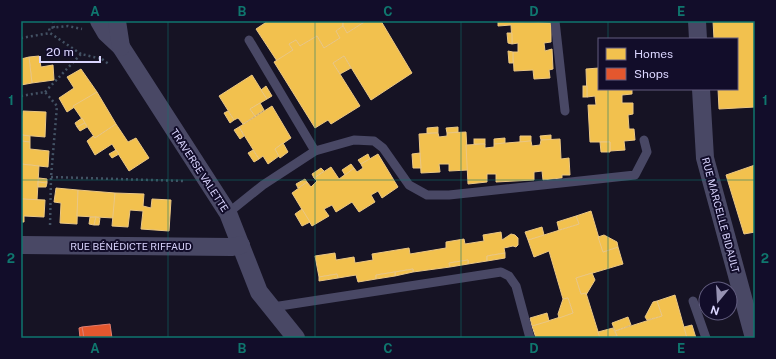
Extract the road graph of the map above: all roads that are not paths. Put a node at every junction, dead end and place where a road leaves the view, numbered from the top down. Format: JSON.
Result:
{"nodes":[{"id":1,"x":99,"y":21,"type":"edge"},
{"id":2,"x":118,"y":21,"type":"edge"},
{"id":3,"x":555,"y":21,"type":"edge"},
{"id":4,"x":697,"y":21,"type":"edge"},
{"id":5,"x":698,"y":38,"type":"edge"},
{"id":6,"x":249,"y":40,"type":"dead end"},
{"id":7,"x":121,"y":47,"type":"junction"},
{"id":8,"x":701,"y":90,"type":"edge"},
{"id":9,"x":565,"y":111,"type":"dead end"},
{"id":10,"x":644,"y":140,"type":"dead end"},
{"id":11,"x":315,"y":151,"type":"junction"},
{"id":12,"x":228,"y":212,"type":"junction"},
{"id":13,"x":21,"y":245,"type":"edge"},
{"id":14,"x":241,"y":245,"type":"junction"},
{"id":15,"x":693,"y":301,"type":"dead end"},
{"id":16,"x":273,"y":307,"type":"junction"},
{"id":17,"x":295,"y":338,"type":"edge"},
{"id":18,"x":530,"y":338,"type":"edge"},
{"id":19,"x":706,"y":338,"type":"edge"},
{"id":20,"x":754,"y":338,"type":"edge"}],
"edges":[{"from":1,"to":7,"type":"street","name":"TRAVERSE VALETTE"},
{"from":2,"to":7,"type":"street","name":"TRAVERSE VALETTE"},
{"from":3,"to":9,"type":"lane"},
{"from":4,"to":5,"type":"street"},
{"from":6,"to":11,"type":"lane"},
{"from":7,"to":12,"type":"street","name":"TRAVERSE VALETTE"},
{"from":8,"to":20,"type":"street","name":"RUE MARCELLE BIDAULT"},
{"from":10,"to":11,"type":"lane"},
{"from":11,"to":12,"type":"lane"},
{"from":12,"to":14,"type":"street","name":"TRAVERSE VALETTE"},
{"from":13,"to":14,"type":"street","name":"RUE BÉNÉDICTE RIFFAUD"},
{"from":14,"to":16,"type":"street","name":"TRAVERSE VALETTE"},
{"from":15,"to":19,"type":"lane"},
{"from":16,"to":17,"type":"street","name":"TRAVERSE VALETTE"},
{"from":16,"to":18,"type":"lane"}]}
